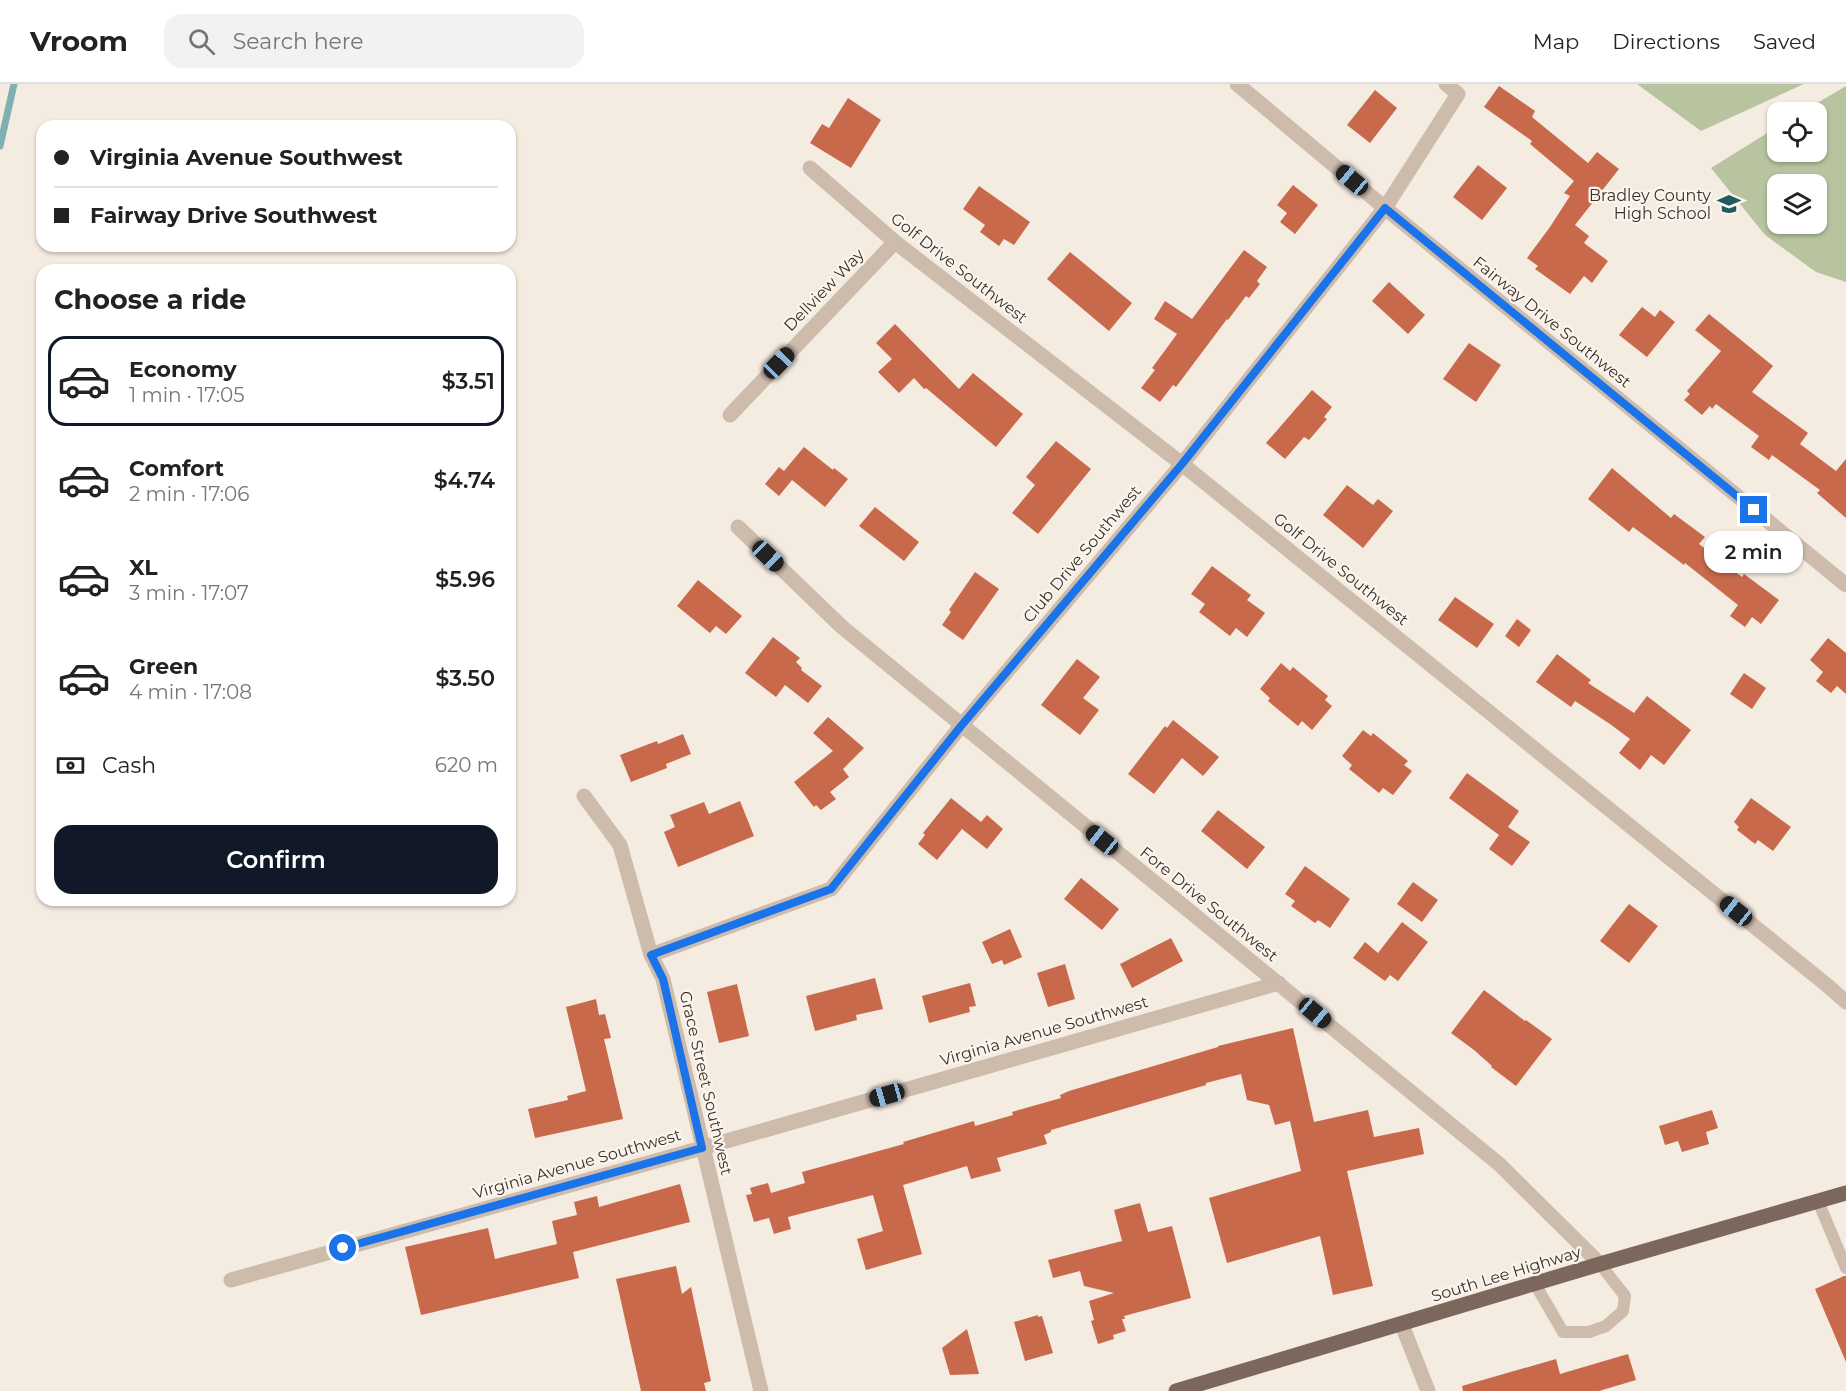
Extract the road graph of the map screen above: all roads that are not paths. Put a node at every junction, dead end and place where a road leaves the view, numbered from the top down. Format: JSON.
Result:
{"nodes":[{"id":1,"x":1237,"y":84,"type":"edge"},
{"id":2,"x":1446,"y":84,"type":"edge"},
{"id":3,"x":810,"y":168,"type":"dead end"},
{"id":4,"x":1385,"y":208,"type":"junction"},
{"id":5,"x":895,"y":242,"type":"junction"},
{"id":6,"x":730,"y":415,"type":"dead end"},
{"id":7,"x":1182,"y":464,"type":"junction"},
{"id":8,"x":738,"y":527,"type":"dead end"},
{"id":9,"x":1846,"y":585,"type":"edge"},
{"id":10,"x":961,"y":726,"type":"junction"},
{"id":11,"x":584,"y":796,"type":"dead end"},
{"id":12,"x":651,"y":955,"type":"junction"},
{"id":13,"x":1279,"y":982,"type":"junction"},
{"id":14,"x":1846,"y":1002,"type":"edge"},
{"id":15,"x":702,"y":1148,"type":"junction"},
{"id":16,"x":1846,"y":1193,"type":"edge"},
{"id":17,"x":1818,"y":1201,"type":"junction"},
{"id":18,"x":1600,"y":1264,"type":"junction"},
{"id":19,"x":1846,"y":1268,"type":"edge"},
{"id":20,"x":231,"y":1280,"type":"dead end"},
{"id":21,"x":1535,"y":1284,"type":"junction"},
{"id":22,"x":1402,"y":1325,"type":"junction"},
{"id":23,"x":761,"y":1391,"type":"edge"},
{"id":24,"x":1176,"y":1391,"type":"edge"},
{"id":25,"x":1428,"y":1391,"type":"edge"}],
"edges":[{"from":1,"to":4,"type":"street","name":"Fairway Drive Southwest"},
{"from":2,"to":4,"type":"street","name":"Club Drive Southwest"},
{"from":3,"to":5,"type":"street","name":"Golf Drive Southwest"},
{"from":4,"to":7,"type":"street","name":"Club Drive Southwest"},
{"from":4,"to":9,"type":"street","name":"Fairway Drive Southwest"},
{"from":5,"to":6,"type":"street","name":"Dellview Way"},
{"from":5,"to":7,"type":"street","name":"Golf Drive Southwest"},
{"from":7,"to":10,"type":"street","name":"Club Drive Southwest"},
{"from":7,"to":14,"type":"street","name":"Golf Drive Southwest"},
{"from":8,"to":10,"type":"street","name":"Fore Drive Southwest"},
{"from":10,"to":12,"type":"street","name":"Club Drive Southwest"},
{"from":10,"to":13,"type":"street","name":"Fore Drive Southwest"},
{"from":11,"to":12,"type":"street","name":"Grace Street Southwest"},
{"from":12,"to":15,"type":"street","name":"Grace Street Southwest"},
{"from":13,"to":15,"type":"street","name":"Virginia Avenue Southwest"},
{"from":13,"to":18,"type":"street","name":"Fore Drive Southwest"},
{"from":15,"to":20,"type":"street","name":"Virginia Avenue Southwest"},
{"from":15,"to":23,"type":"street","name":"Grace Street Southwest"},
{"from":16,"to":17,"type":"main road","name":"South Lee Highway"},
{"from":17,"to":18,"type":"main road","name":"South Lee Highway"},
{"from":17,"to":19,"type":"lane"},
{"from":18,"to":21,"type":"main road","name":"South Lee Highway"},
{"from":18,"to":21,"type":"lane"},
{"from":21,"to":22,"type":"main road","name":"South Lee Highway"},
{"from":22,"to":24,"type":"main road","name":"South Lee Highway"},
{"from":22,"to":25,"type":"street"}]}
